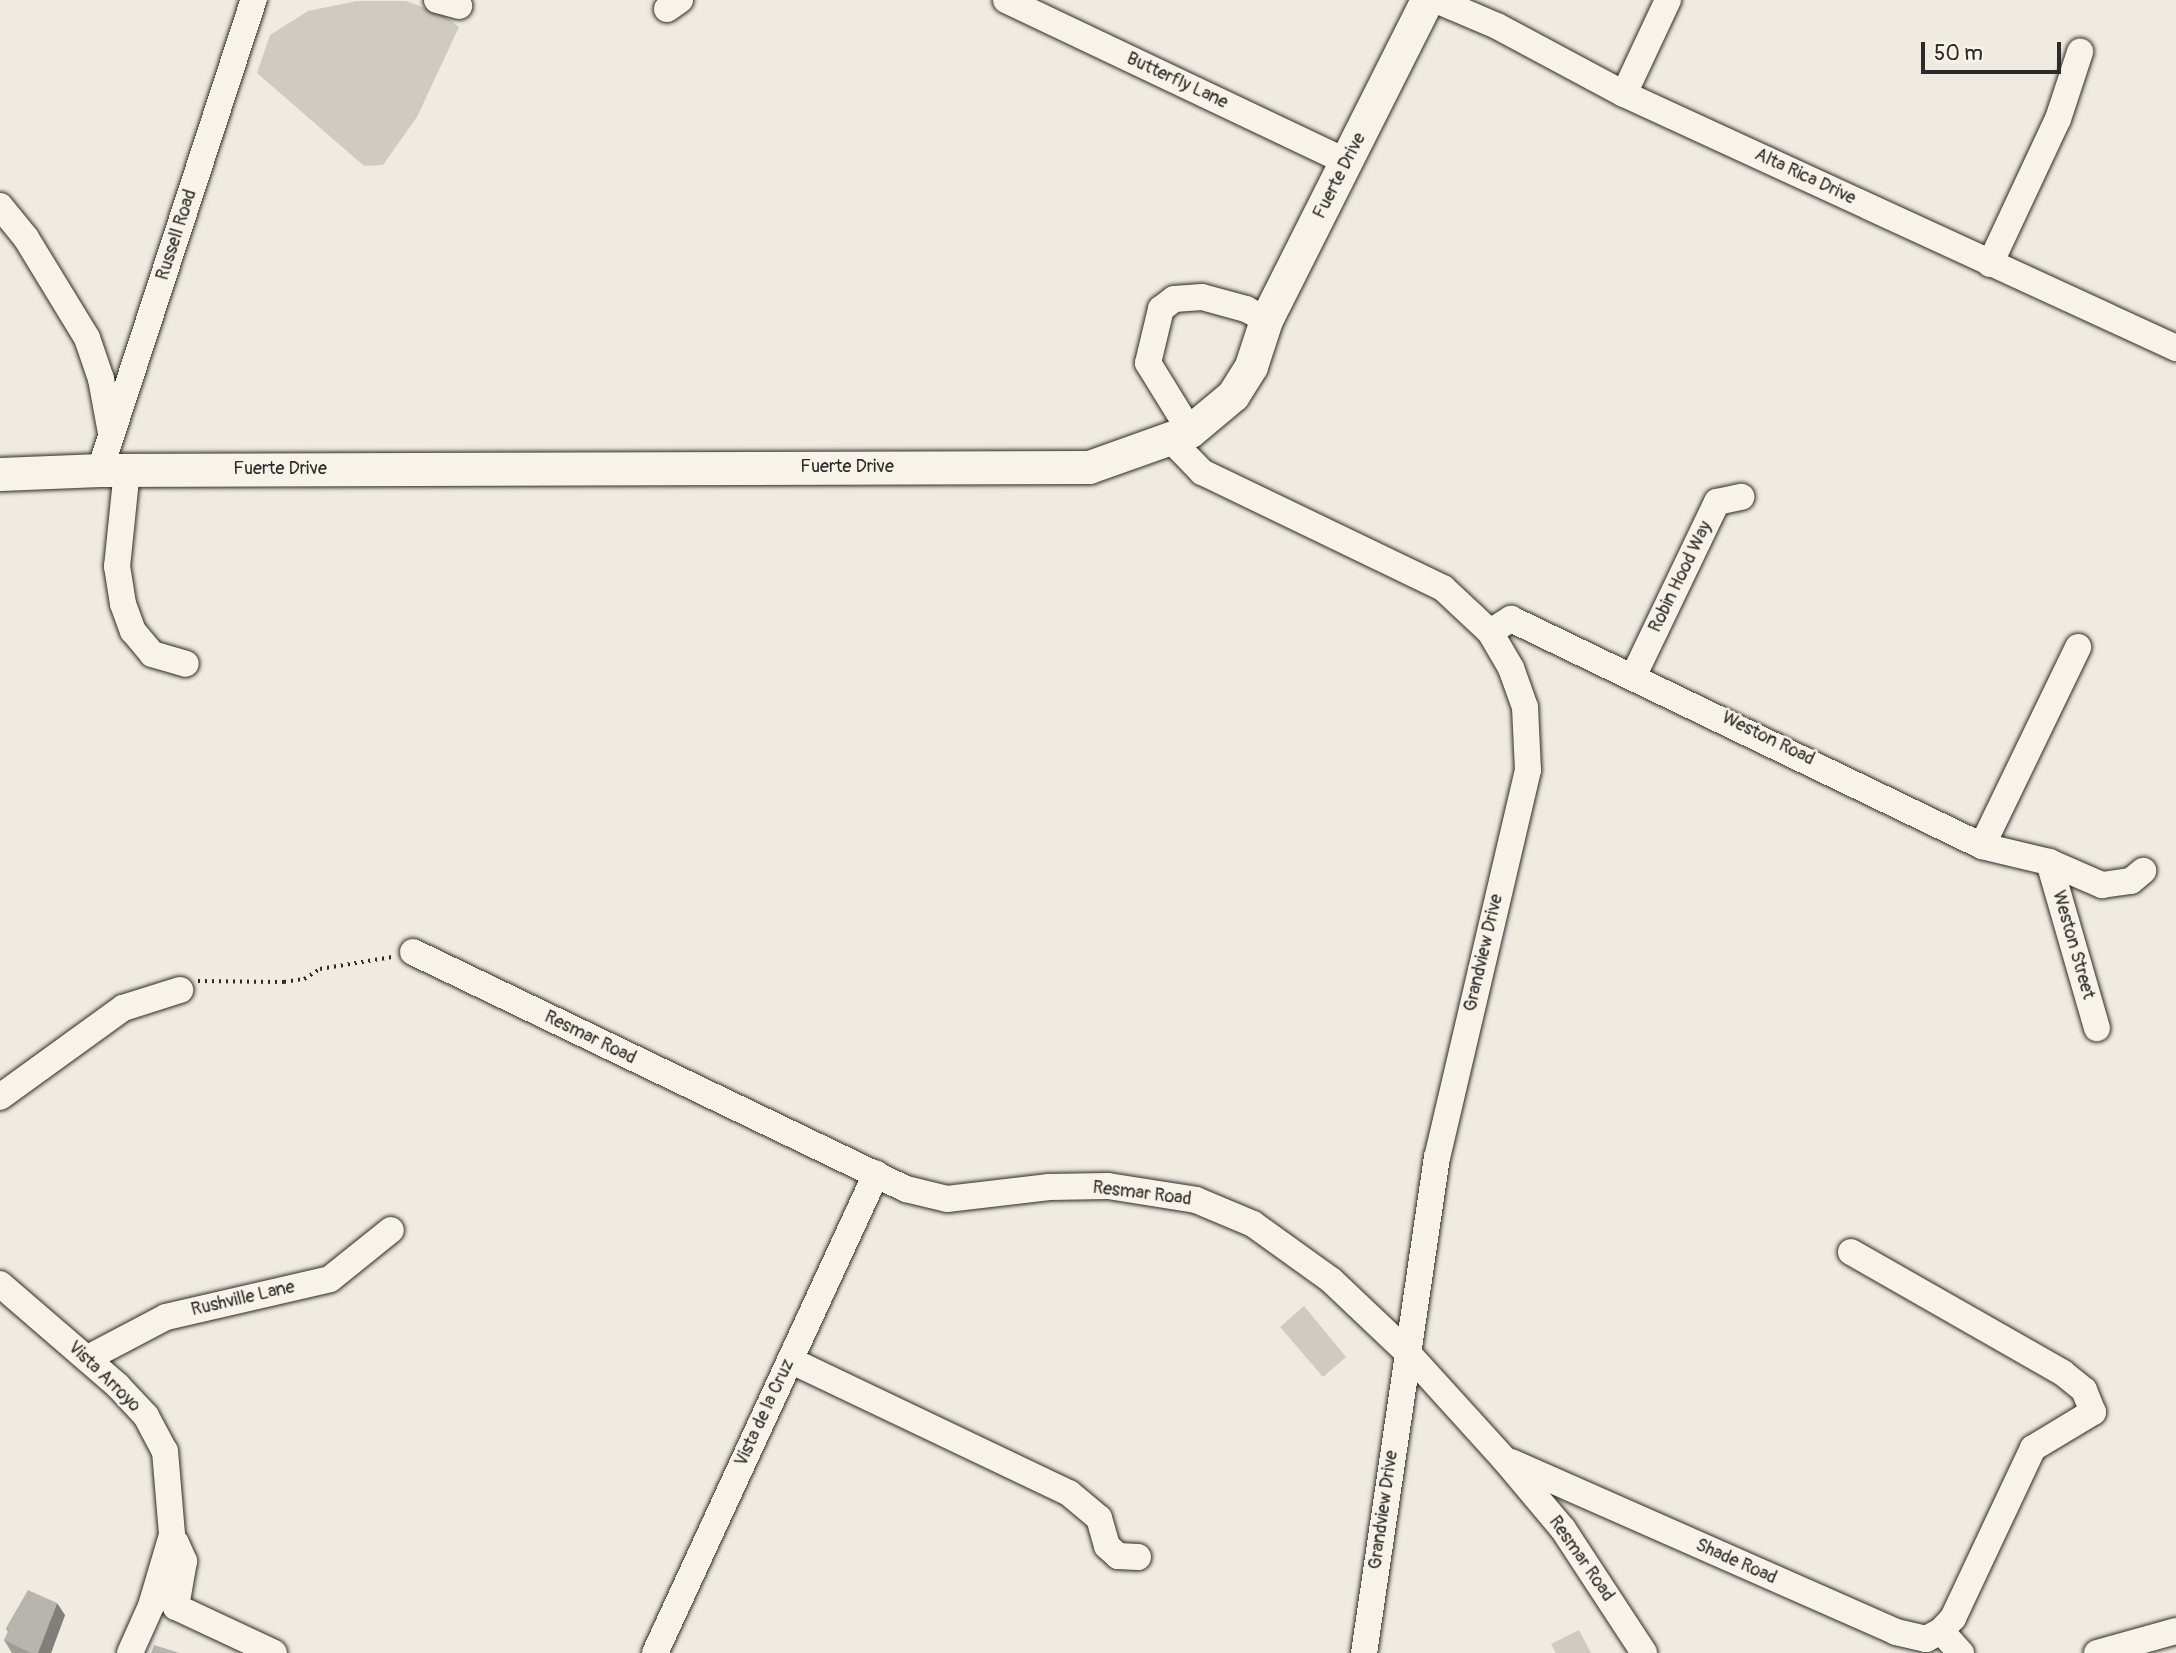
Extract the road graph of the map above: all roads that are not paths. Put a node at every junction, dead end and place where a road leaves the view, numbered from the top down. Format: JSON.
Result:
{"nodes":[{"id":1,"x":254,"y":0,"type":"edge"},
{"id":2,"x":1006,"y":0,"type":"edge"},
{"id":3,"x":1427,"y":0,"type":"edge"},
{"id":4,"x":1436,"y":0,"type":"edge"},
{"id":5,"x":1668,"y":0,"type":"edge"},
{"id":6,"x":2080,"y":52,"type":"dead end"},
{"id":7,"x":1623,"y":94,"type":"junction"},
{"id":8,"x":1347,"y":162,"type":"junction"},
{"id":9,"x":0,"y":206,"type":"edge"},
{"id":10,"x":1990,"y":264,"type":"junction"},
{"id":11,"x":1266,"y":320,"type":"junction"},
{"id":12,"x":2176,"y":348,"type":"edge"},
{"id":13,"x":112,"y":434,"type":"junction"},
{"id":14,"x":1181,"y":435,"type":"junction"},
{"id":15,"x":113,"y":470,"type":"junction"},
{"id":16,"x":0,"y":474,"type":"edge"},
{"id":17,"x":1741,"y":497,"type":"dead end"},
{"id":18,"x":1490,"y":632,"type":"junction"},
{"id":19,"x":2078,"y":647,"type":"dead end"},
{"id":20,"x":186,"y":664,"type":"dead end"},
{"id":21,"x":1634,"y":675,"type":"junction"},
{"id":22,"x":1982,"y":846,"type":"junction"},
{"id":23,"x":2049,"y":862,"type":"junction"},
{"id":24,"x":2143,"y":871,"type":"dead end"},
{"id":25,"x":413,"y":952,"type":"road end"},
{"id":26,"x":180,"y":990,"type":"road end"},
{"id":27,"x":2097,"y":1028,"type":"dead end"},
{"id":28,"x":0,"y":1097,"type":"edge"},
{"id":29,"x":876,"y":1174,"type":"junction"},
{"id":30,"x":391,"y":1230,"type":"dead end"},
{"id":31,"x":1851,"y":1252,"type":"dead end"},
{"id":32,"x":5,"y":1298,"type":"edge"},
{"id":33,"x":1407,"y":1352,"type":"junction"},
{"id":34,"x":88,"y":1358,"type":"junction"},
{"id":35,"x":790,"y":1360,"type":"junction"},
{"id":36,"x":1505,"y":1460,"type":"junction"},
{"id":37,"x":172,"y":1535,"type":"junction"},
{"id":38,"x":1138,"y":1557,"type":"dead end"},
{"id":39,"x":1941,"y":1631,"type":"junction"},
{"id":40,"x":2176,"y":1631,"type":"edge"},
{"id":41,"x":130,"y":1653,"type":"edge"},
{"id":42,"x":274,"y":1653,"type":"edge"},
{"id":43,"x":655,"y":1653,"type":"edge"},
{"id":44,"x":1364,"y":1653,"type":"edge"},
{"id":45,"x":1644,"y":1653,"type":"edge"},
{"id":46,"x":1961,"y":1653,"type":"edge"},
{"id":47,"x":2097,"y":1653,"type":"edge"}],
"edges":[{"from":1,"to":13,"type":"street","name":"Russell Road"},
{"from":2,"to":8,"type":"street","name":"Butterfly Lane"},
{"from":3,"to":8,"type":"main road","name":"Fuerte Drive"},
{"from":4,"to":7,"type":"street","name":"Alta Rica Drive"},
{"from":5,"to":7,"type":"street"},
{"from":6,"to":10,"type":"street"},
{"from":7,"to":10,"type":"street","name":"Alta Rica Drive"},
{"from":8,"to":11,"type":"main road","name":"Fuerte Drive"},
{"from":9,"to":13,"type":"street"},
{"from":10,"to":12,"type":"street","name":"Alta Rica Drive"},
{"from":11,"to":14,"type":"main road","name":"Fuerte Drive"},
{"from":11,"to":14,"type":"street","name":"Grandview Drive"},
{"from":13,"to":15,"type":"street","name":"Russell Road"},
{"from":14,"to":15,"type":"main road","name":"Fuerte Drive"},
{"from":14,"to":18,"type":"street","name":"Grandview Drive"},
{"from":15,"to":16,"type":"main road","name":"Fuerte Drive"},
{"from":15,"to":20,"type":"street","name":"Russell Road"},
{"from":17,"to":21,"type":"street","name":"Robin Hood Way"},
{"from":18,"to":21,"type":"street","name":"Weston Road"},
{"from":18,"to":33,"type":"street","name":"Grandview Drive"},
{"from":19,"to":22,"type":"street"},
{"from":21,"to":22,"type":"street","name":"Weston Road"},
{"from":22,"to":23,"type":"street","name":"Weston Road"},
{"from":23,"to":24,"type":"street","name":"Weston Road"},
{"from":23,"to":27,"type":"street","name":"Weston Street"},
{"from":25,"to":29,"type":"street","name":"Resmar Road"},
{"from":26,"to":28,"type":"street"},
{"from":29,"to":33,"type":"street","name":"Resmar Road"},
{"from":29,"to":35,"type":"street","name":"Vista de la Cruz"},
{"from":30,"to":34,"type":"street","name":"Rushville Lane"},
{"from":31,"to":39,"type":"street"},
{"from":32,"to":34,"type":"street","name":"Vista Arroyo"},
{"from":33,"to":36,"type":"street","name":"Resmar Road"},
{"from":33,"to":44,"type":"street","name":"Grandview Drive"},
{"from":34,"to":37,"type":"street","name":"Vista Arroyo"},
{"from":35,"to":38,"type":"street"},
{"from":35,"to":43,"type":"street","name":"Vista de la Cruz"},
{"from":36,"to":39,"type":"street","name":"Shade Road"},
{"from":36,"to":45,"type":"street","name":"Resmar Road"},
{"from":37,"to":41,"type":"street","name":"Vista Arroyo"},
{"from":37,"to":42,"type":"street"},
{"from":39,"to":46,"type":"street"},
{"from":40,"to":47,"type":"street"}]}
